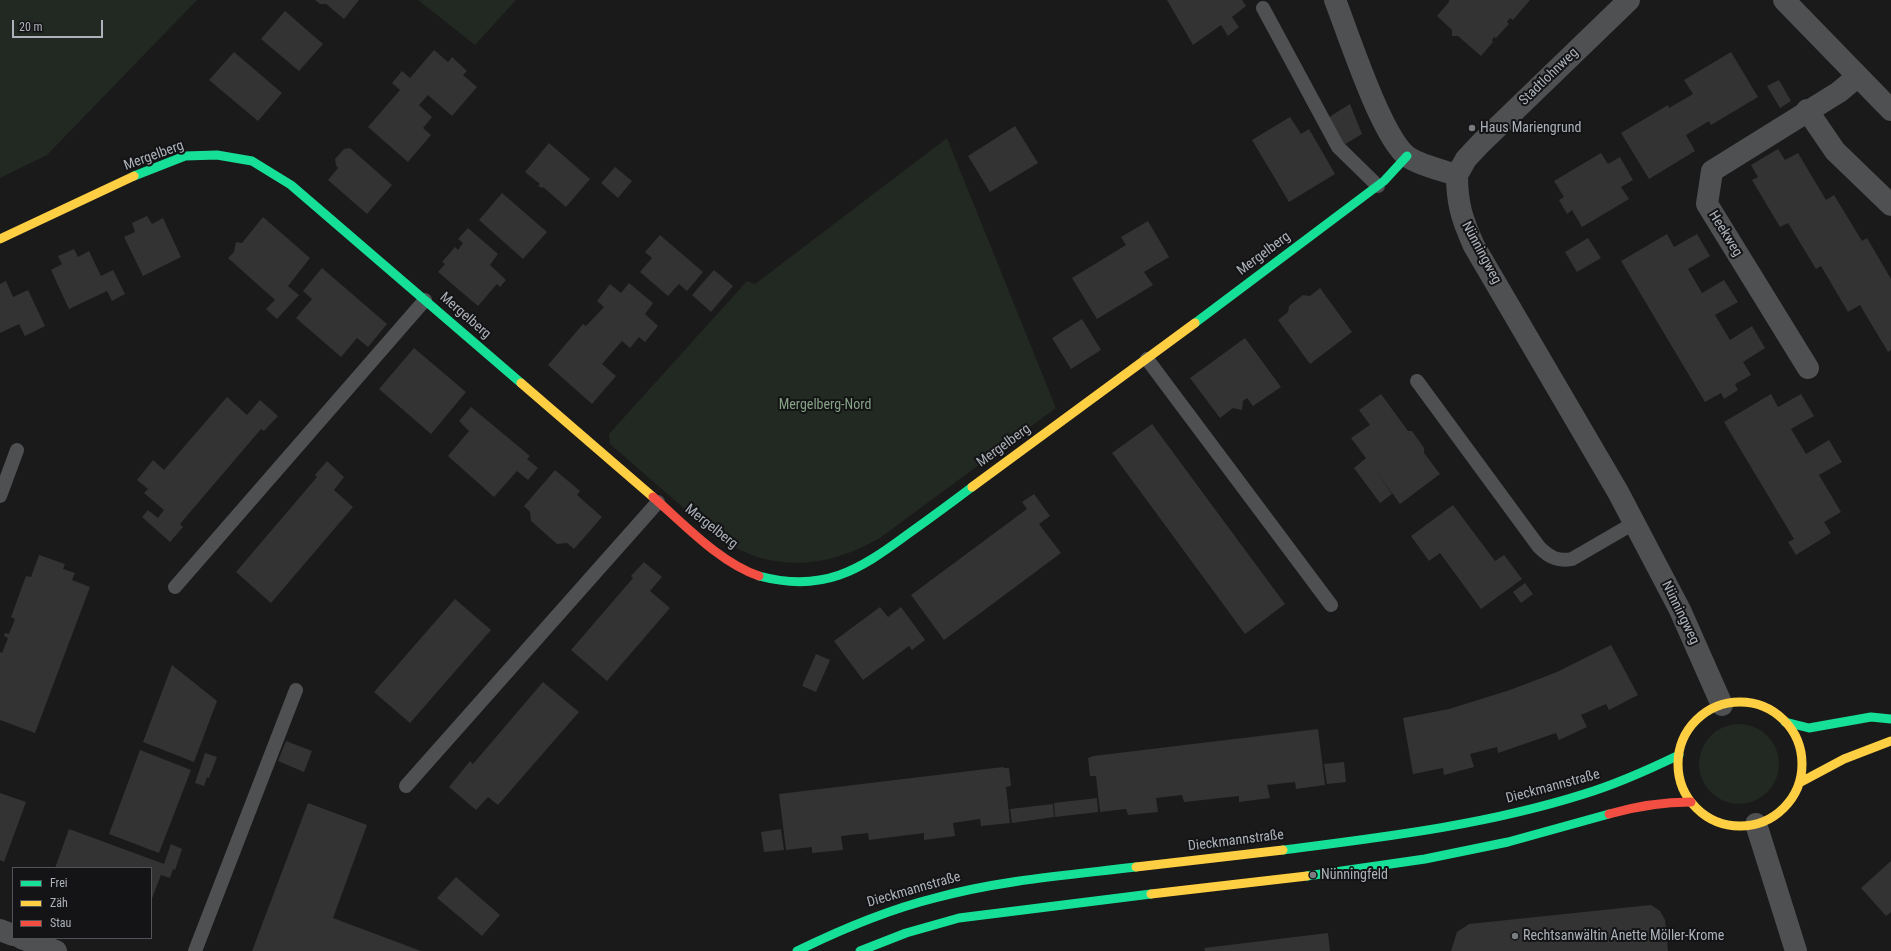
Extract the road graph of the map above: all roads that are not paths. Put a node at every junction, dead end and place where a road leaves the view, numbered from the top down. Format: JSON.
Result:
{"nodes":[{"id":1,"x":1335,"y":0,"type":"edge"},
{"id":2,"x":1629,"y":0,"type":"edge"},
{"id":3,"x":1784,"y":0,"type":"edge"},
{"id":4,"x":1263,"y":8,"type":"dead end"},
{"id":5,"x":1857,"y":77,"type":"junction"},
{"id":6,"x":1807,"y":110,"type":"junction"},
{"id":7,"x":1891,"y":110,"type":"edge"},
{"id":8,"x":1407,"y":156,"type":"junction"},
{"id":9,"x":1457,"y":175,"type":"junction"},
{"id":10,"x":1378,"y":186,"type":"junction"},
{"id":11,"x":1891,"y":205,"type":"edge"},
{"id":12,"x":0,"y":239,"type":"edge"},
{"id":13,"x":425,"y":300,"type":"junction"},
{"id":14,"x":1147,"y":359,"type":"junction"},
{"id":15,"x":1808,"y":368,"type":"dead end"},
{"id":16,"x":1418,"y":380,"type":"dead end"},
{"id":17,"x":17,"y":450,"type":"dead end"},
{"id":18,"x":0,"y":496,"type":"edge"},
{"id":19,"x":658,"y":502,"type":"junction"},
{"id":20,"x":1634,"y":523,"type":"junction"},
{"id":21,"x":175,"y":587,"type":"dead end"},
{"id":22,"x":1331,"y":605,"type":"dead end"},
{"id":23,"x":296,"y":690,"type":"dead end"},
{"id":24,"x":1722,"y":705,"type":"junction"},
{"id":25,"x":1891,"y":719,"type":"edge"},
{"id":26,"x":1785,"y":722,"type":"junction"},
{"id":27,"x":1891,"y":741,"type":"edge"},
{"id":28,"x":1679,"y":755,"type":"junction"},
{"id":29,"x":1799,"y":783,"type":"junction"},
{"id":30,"x":406,"y":786,"type":"dead end"},
{"id":31,"x":1691,"y":802,"type":"junction"},
{"id":32,"x":1756,"y":824,"type":"junction"},
{"id":33,"x":0,"y":930,"type":"edge"},
{"id":34,"x":12,"y":935,"type":"edge"},
{"id":35,"x":24,"y":939,"type":"edge"},
{"id":36,"x":56,"y":951,"type":"edge"},
{"id":37,"x":195,"y":951,"type":"edge"},
{"id":38,"x":797,"y":951,"type":"edge"},
{"id":39,"x":860,"y":951,"type":"edge"},
{"id":40,"x":1796,"y":951,"type":"edge"}],
"edges":[{"from":1,"to":8,"type":"street"},
{"from":2,"to":9,"type":"street","name":"Stadtlohnweg"},
{"from":3,"to":5,"type":"street"},
{"from":4,"to":10,"type":"lane"},
{"from":5,"to":6,"type":"street","name":"Heekweg"},
{"from":5,"to":7,"type":"street"},
{"from":6,"to":11,"type":"street"},
{"from":6,"to":15,"type":"street","name":"Heekweg"},
{"from":8,"to":9,"type":"street"},
{"from":8,"to":10,"type":"street","name":"Mergelberg"},
{"from":9,"to":20,"type":"street","name":"Nünningweg"},
{"from":10,"to":14,"type":"street","name":"Mergelberg"},
{"from":12,"to":13,"type":"street","name":"Mergelberg"},
{"from":13,"to":19,"type":"street","name":"Mergelberg"},
{"from":13,"to":21,"type":"lane"},
{"from":14,"to":19,"type":"street","name":"Mergelberg"},
{"from":14,"to":22,"type":"lane"},
{"from":16,"to":20,"type":"lane"},
{"from":17,"to":18,"type":"lane"},
{"from":19,"to":30,"type":"lane"},
{"from":20,"to":24,"type":"street","name":"Nünningweg"},
{"from":23,"to":37,"type":"lane"},
{"from":24,"to":26,"type":"street"},
{"from":24,"to":28,"type":"street"},
{"from":25,"to":26,"type":"street"},
{"from":26,"to":29,"type":"street"},
{"from":27,"to":29,"type":"street"},
{"from":28,"to":31,"type":"street"},
{"from":28,"to":38,"type":"street","name":"Dieckmannstraße"},
{"from":29,"to":32,"type":"street"},
{"from":31,"to":32,"type":"street"},
{"from":31,"to":39,"type":"street"},
{"from":32,"to":40,"type":"street"},
{"from":33,"to":34,"type":"street"},
{"from":35,"to":36,"type":"street"}]}
